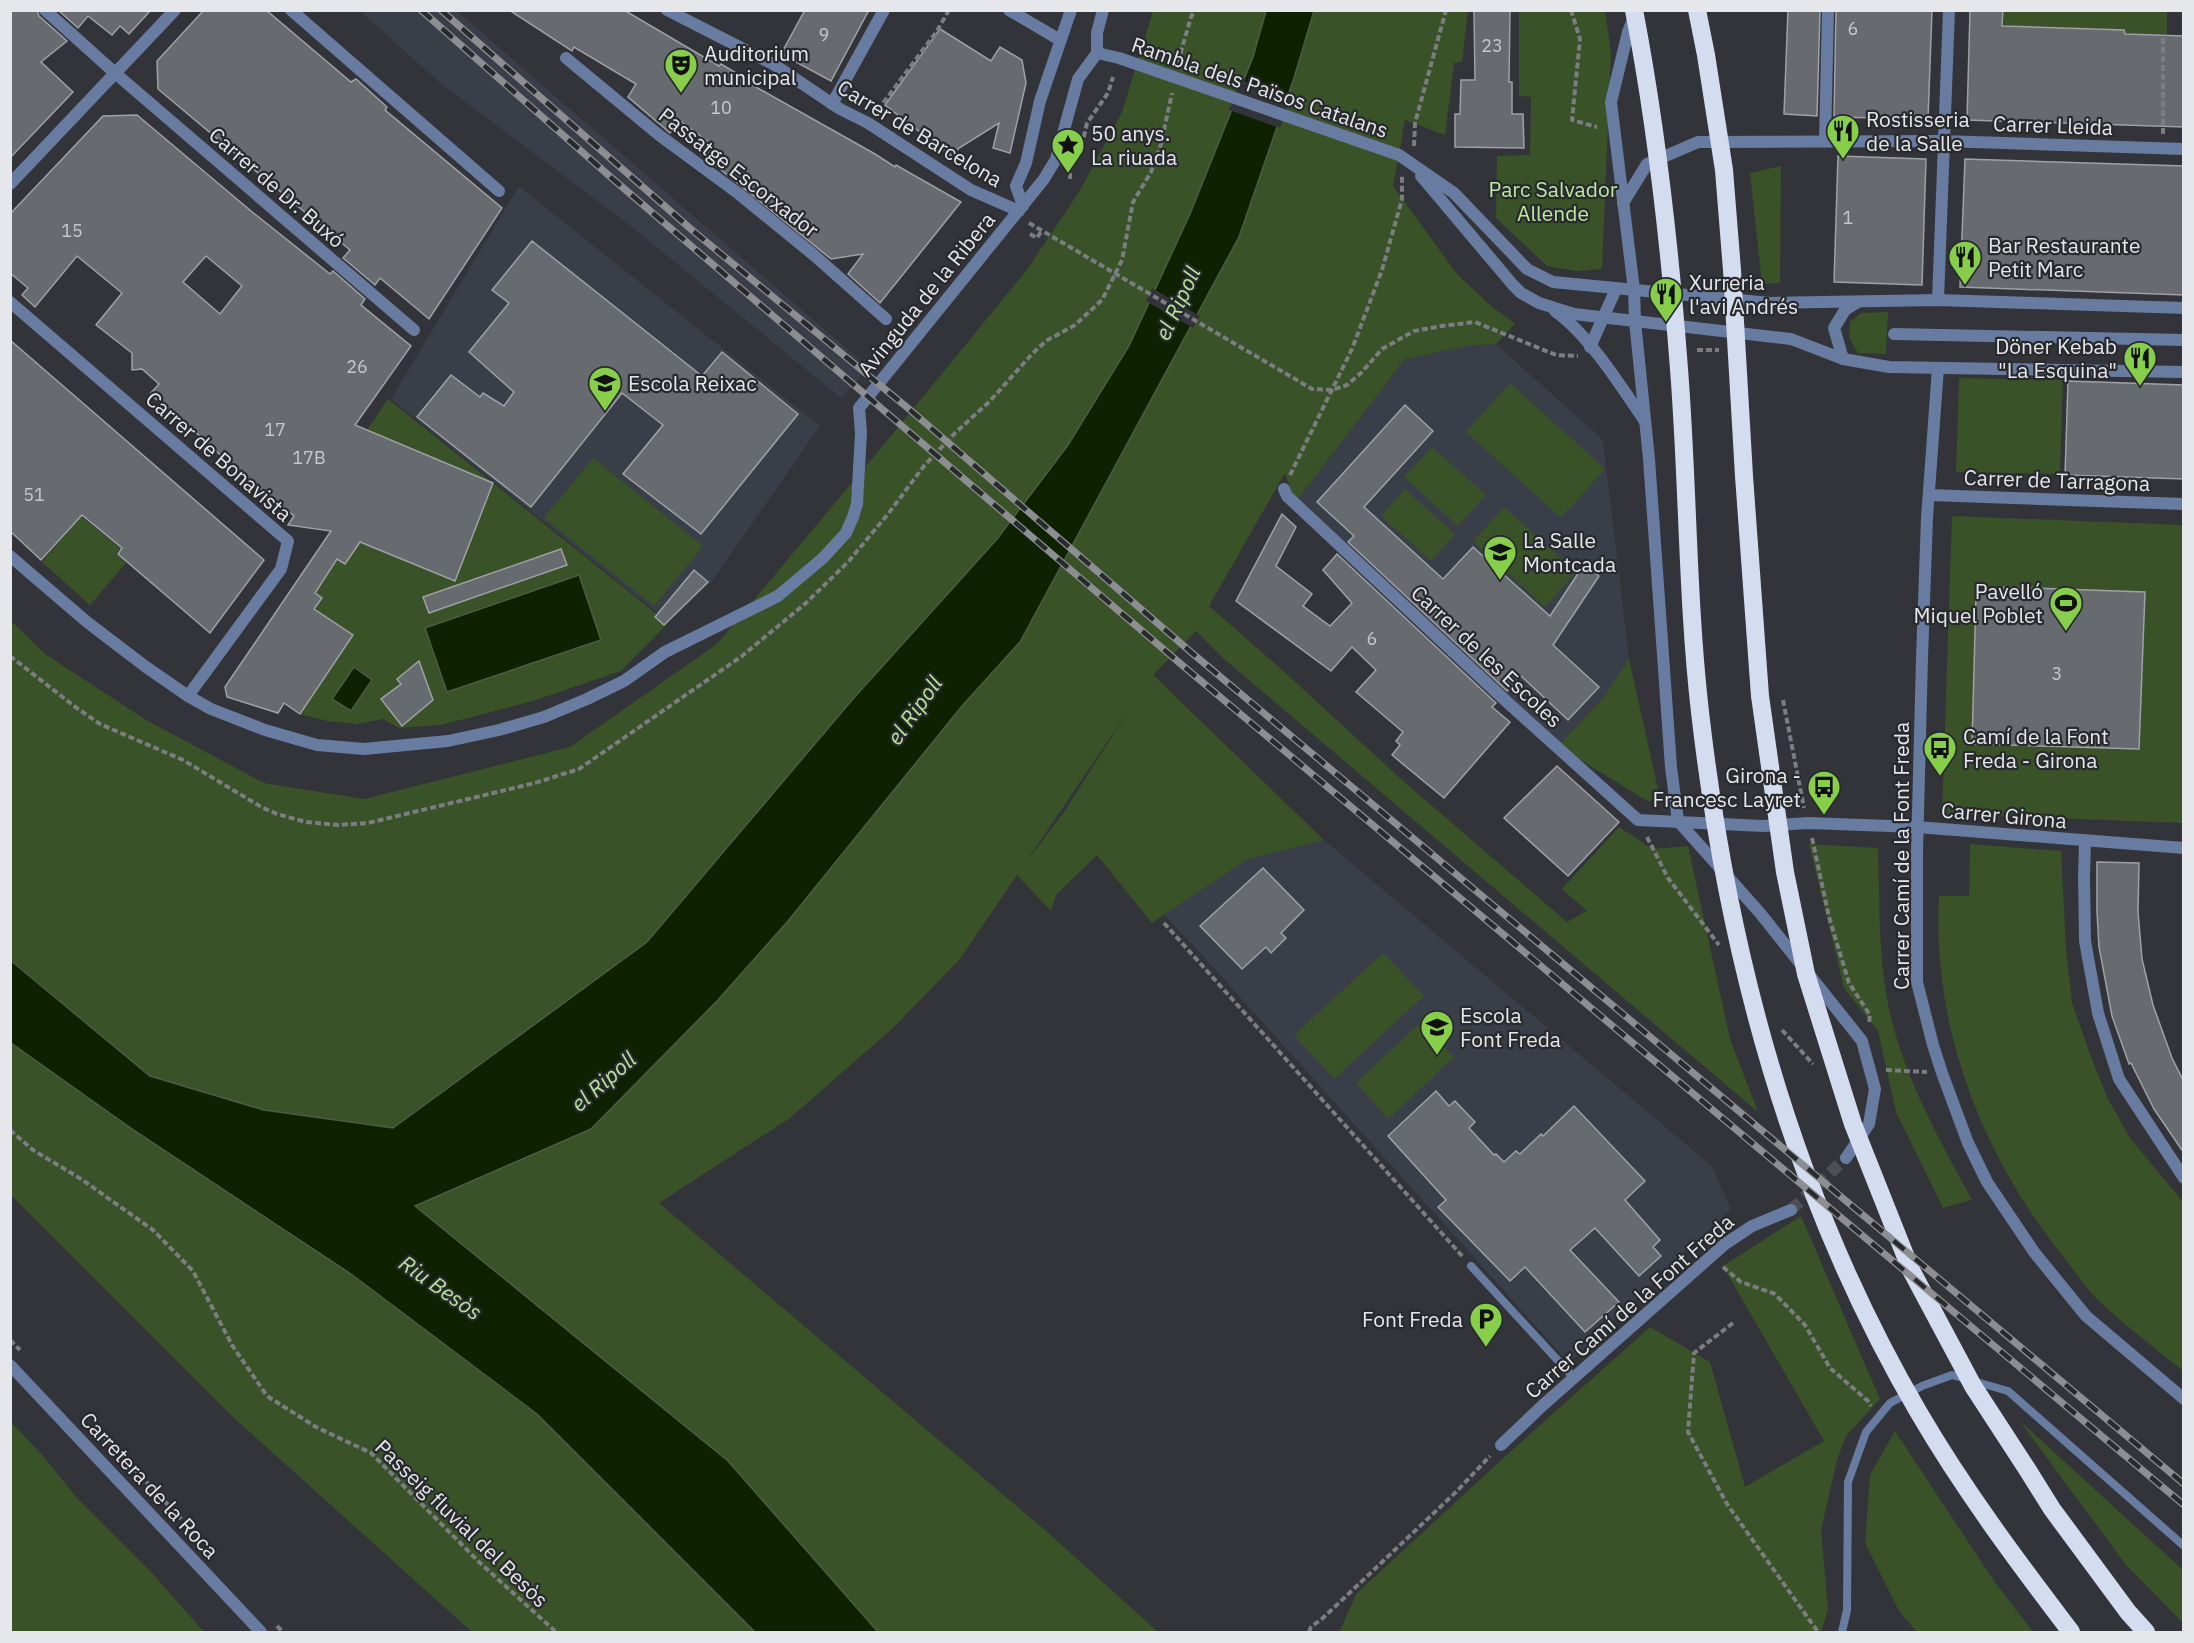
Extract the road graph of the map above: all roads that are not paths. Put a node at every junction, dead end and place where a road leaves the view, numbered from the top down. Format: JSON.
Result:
{"nodes":[{"id":1,"x":45,"y":10,"type":"edge"},
{"id":2,"x":175,"y":10,"type":"edge"},
{"id":3,"x":291,"y":10,"type":"edge"},
{"id":4,"x":667,"y":10,"type":"edge"},
{"id":5,"x":884,"y":10,"type":"edge"},
{"id":6,"x":1009,"y":10,"type":"edge"},
{"id":7,"x":1071,"y":10,"type":"edge"},
{"id":8,"x":1103,"y":10,"type":"edge"},
{"id":9,"x":1635,"y":10,"type":"edge"},
{"id":10,"x":1697,"y":10,"type":"edge"},
{"id":11,"x":1828,"y":10,"type":"edge"},
{"id":12,"x":1949,"y":10,"type":"edge"},
{"id":13,"x":1060,"y":40,"type":"junction"},
{"id":14,"x":1097,"y":53,"type":"junction"},
{"id":15,"x":566,"y":58,"type":"dead end"},
{"id":16,"x":115,"y":73,"type":"junction"},
{"id":17,"x":832,"y":104,"type":"junction"},
{"id":18,"x":1825,"y":141,"type":"junction"},
{"id":19,"x":1943,"y":141,"type":"junction"},
{"id":20,"x":2184,"y":149,"type":"edge"},
{"id":21,"x":1404,"y":158,"type":"junction"},
{"id":22,"x":10,"y":184,"type":"edge"},
{"id":23,"x":500,"y":190,"type":"dead end"},
{"id":24,"x":1623,"y":202,"type":"junction"},
{"id":25,"x":1021,"y":208,"type":"junction"},
{"id":26,"x":1616,"y":289,"type":"junction"},
{"id":27,"x":1634,"y":290,"type":"junction"},
{"id":28,"x":1938,"y":300,"type":"junction"},
{"id":29,"x":1859,"y":301,"type":"junction"},
{"id":30,"x":10,"y":302,"type":"edge"},
{"id":31,"x":1546,"y":305,"type":"junction"},
{"id":32,"x":2184,"y":308,"type":"edge"},
{"id":33,"x":1603,"y":316,"type":"junction"},
{"id":34,"x":886,"y":319,"type":"dead end"},
{"id":35,"x":1635,"y":321,"type":"junction"},
{"id":36,"x":414,"y":330,"type":"dead end"},
{"id":37,"x":1894,"y":334,"type":"dead end"},
{"id":38,"x":2184,"y":340,"type":"edge"},
{"id":39,"x":1593,"y":350,"type":"junction"},
{"id":40,"x":1843,"y":358,"type":"junction"},
{"id":41,"x":1938,"y":368,"type":"junction"},
{"id":42,"x":2184,"y":372,"type":"edge"},
{"id":43,"x":1645,"y":421,"type":"junction"},
{"id":44,"x":1284,"y":489,"type":"road end"},
{"id":45,"x":1929,"y":495,"type":"junction"},
{"id":46,"x":2184,"y":504,"type":"edge"},
{"id":47,"x":10,"y":556,"type":"edge"},
{"id":48,"x":188,"y":696,"type":"junction"},
{"id":49,"x":1678,"y":820,"type":"junction"},
{"id":50,"x":1917,"y":827,"type":"junction"},
{"id":51,"x":2085,"y":841,"type":"junction"},
{"id":52,"x":2184,"y":848,"type":"edge"},
{"id":53,"x":1846,"y":1158,"type":"tunnel mouth"},
{"id":54,"x":2184,"y":1178,"type":"edge"},
{"id":55,"x":1791,"y":1210,"type":"tunnel mouth"},
{"id":56,"x":1471,"y":1266,"type":"road end"},
{"id":57,"x":10,"y":1365,"type":"edge"},
{"id":58,"x":1574,"y":1378,"type":"junction"},
{"id":59,"x":2184,"y":1399,"type":"edge"},
{"id":60,"x":1501,"y":1445,"type":"road end"},
{"id":61,"x":2184,"y":1546,"type":"edge"},
{"id":62,"x":261,"y":1632,"type":"edge"},
{"id":63,"x":1842,"y":1632,"type":"edge"},
{"id":64,"x":2071,"y":1632,"type":"edge"},
{"id":65,"x":2146,"y":1632,"type":"edge"}],
"edges":[{"from":1,"to":16,"type":"street","name":"Carrer de Dr. Buxó"},
{"from":2,"to":16,"type":"street"},
{"from":3,"to":23,"type":"street"},
{"from":4,"to":17,"type":"street","name":"Carrer de Barcelona"},
{"from":5,"to":17,"type":"street"},
{"from":6,"to":13,"type":"street"},
{"from":7,"to":13,"type":"street","name":"Avinguda de la Ribera"},
{"from":8,"to":14,"type":"street"},
{"from":9,"to":24,"type":"street"},
{"from":9,"to":64,"type":"highway"},
{"from":10,"to":65,"type":"highway"},
{"from":11,"to":18,"type":"street"},
{"from":12,"to":19,"type":"street"},
{"from":13,"to":25,"type":"street","name":"Avinguda de la Ribera"},
{"from":14,"to":21,"type":"street","name":"Rambla dels Països Catalans"},
{"from":14,"to":25,"type":"street","name":"Avinguda de la Ribera"},
{"from":15,"to":34,"type":"street","name":"Passatge Escorxador"},
{"from":16,"to":22,"type":"street"},
{"from":16,"to":36,"type":"street","name":"Carrer de Dr. Buxó"},
{"from":17,"to":25,"type":"street","name":"Carrer de Barcelona"},
{"from":18,"to":19,"type":"street","name":"Carrer Lleida"},
{"from":18,"to":24,"type":"street","name":"Carrer Lleida"},
{"from":19,"to":20,"type":"street","name":"Carrer Lleida"},
{"from":19,"to":28,"type":"street"},
{"from":21,"to":26,"type":"street","name":"Rambla dels Països Catalans"},
{"from":21,"to":31,"type":"street","name":"Rambla dels Països Catalans"},
{"from":24,"to":27,"type":"street"},
{"from":25,"to":48,"type":"street","name":"Avinguda de la Ribera"},
{"from":26,"to":27,"type":"street","name":"Rambla dels Països Catalans"},
{"from":26,"to":33,"type":"street"},
{"from":27,"to":29,"type":"street","name":"Rambla dels Països Catalans"},
{"from":27,"to":35,"type":"street"},
{"from":28,"to":29,"type":"street","name":"Rambla dels Països Catalans"},
{"from":28,"to":32,"type":"street","name":"Rambla dels Països Catalans"},
{"from":29,"to":40,"type":"street"},
{"from":30,"to":48,"type":"street","name":"Carrer de Bonavista"},
{"from":31,"to":33,"type":"street","name":"Rambla dels Països Catalans"},
{"from":31,"to":39,"type":"street"},
{"from":33,"to":35,"type":"street","name":"Rambla dels Països Catalans"},
{"from":33,"to":39,"type":"street"},
{"from":35,"to":40,"type":"street","name":"Rambla dels Països Catalans"},
{"from":35,"to":43,"type":"street"},
{"from":37,"to":38,"type":"street"},
{"from":39,"to":43,"type":"street"},
{"from":40,"to":41,"type":"street","name":"Rambla dels Països Catalans"},
{"from":41,"to":42,"type":"street","name":"Rambla dels Països Catalans"},
{"from":41,"to":45,"type":"street","name":"Carrer Camí de la Font Freda"},
{"from":43,"to":49,"type":"street"},
{"from":44,"to":49,"type":"street","name":"Carrer de les Escoles"},
{"from":45,"to":46,"type":"street","name":"Carrer de Tarragona"},
{"from":45,"to":50,"type":"street","name":"Carrer Camí de la Font Freda"},
{"from":47,"to":48,"type":"street"},
{"from":49,"to":50,"type":"street","name":"Carrer Girona"},
{"from":49,"to":53,"type":"street"},
{"from":50,"to":51,"type":"street","name":"Carrer Girona"},
{"from":50,"to":59,"type":"street","name":"Carrer Camí de la Font Freda"},
{"from":51,"to":52,"type":"street","name":"Carrer Girona"},
{"from":51,"to":54,"type":"street"},
{"from":55,"to":58,"type":"street","name":"Carrer Camí de la Font Freda"},
{"from":56,"to":58,"type":"lane"},
{"from":57,"to":62,"type":"street","name":"Carretera de la Roca"},
{"from":58,"to":60,"type":"street","name":"Carrer Camí de la Font Freda"},
{"from":61,"to":63,"type":"lane"}]}
